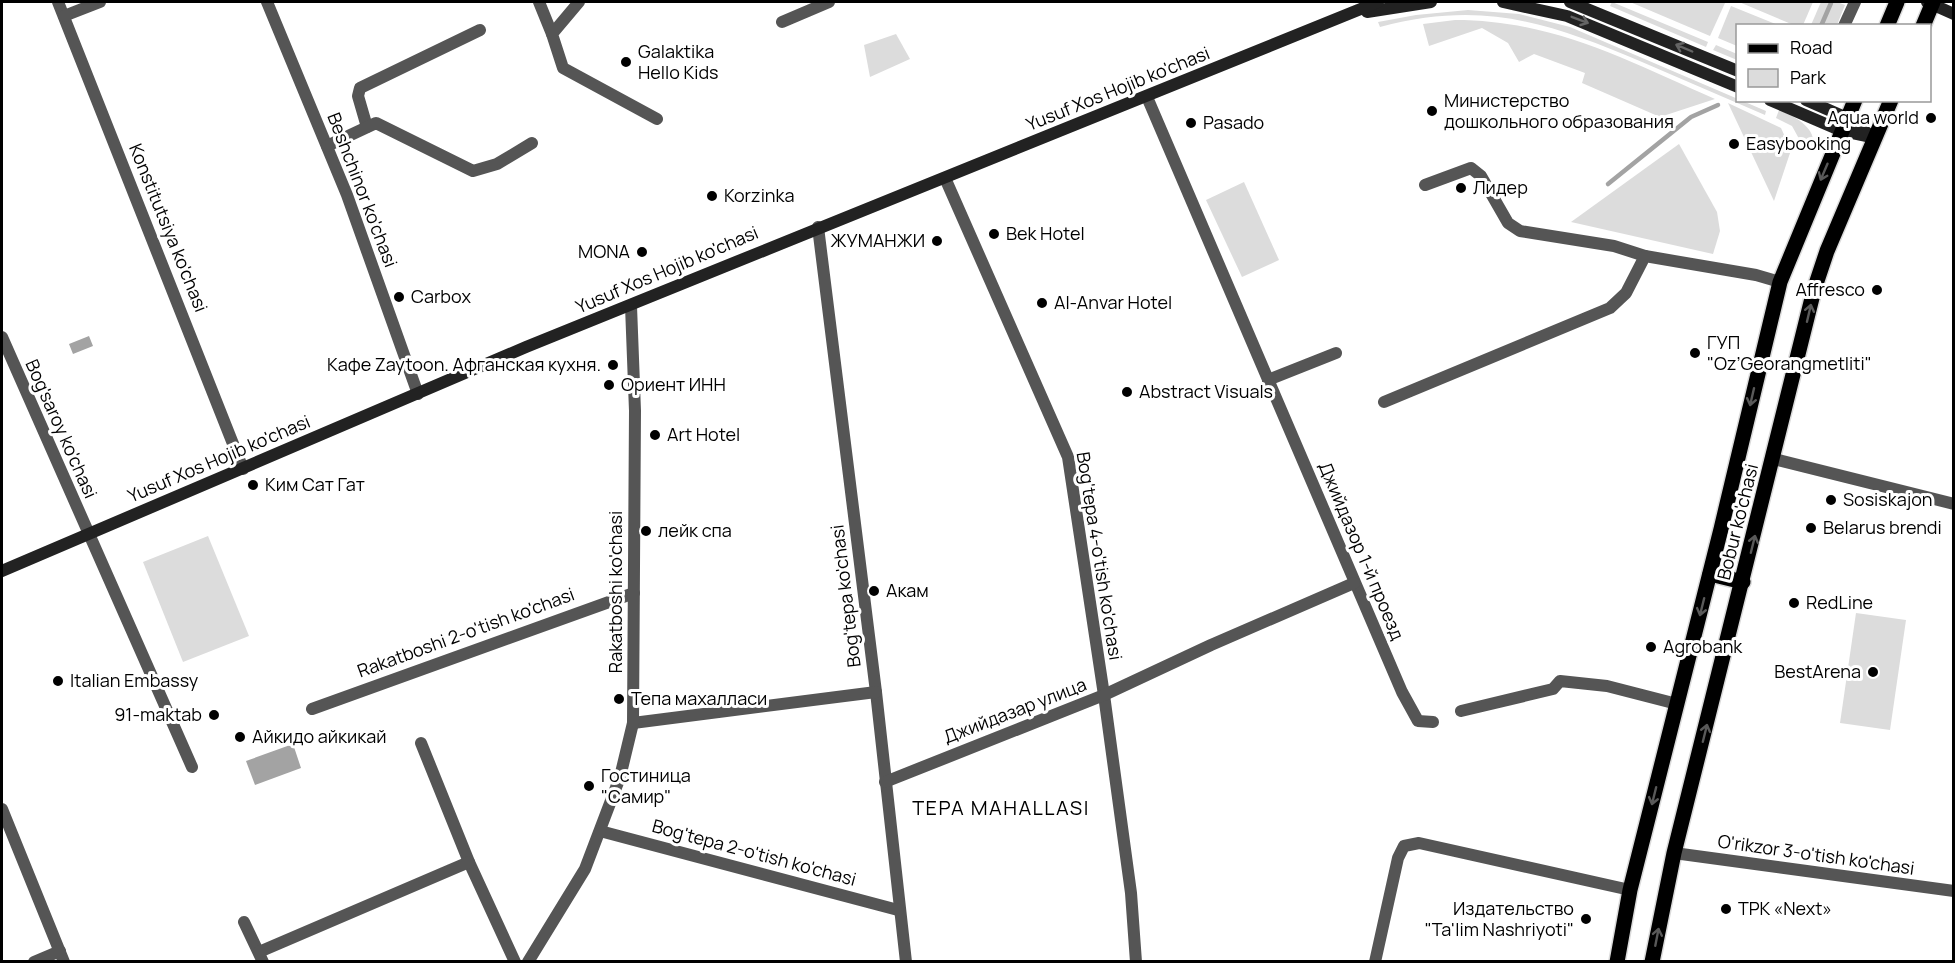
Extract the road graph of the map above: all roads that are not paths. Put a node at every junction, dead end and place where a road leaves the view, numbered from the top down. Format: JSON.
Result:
{"nodes":[{"id":1,"x":58,"y":2,"type":"edge"},
{"id":2,"x":100,"y":2,"type":"edge"},
{"id":3,"x":267,"y":2,"type":"edge"},
{"id":4,"x":538,"y":2,"type":"edge"},
{"id":5,"x":579,"y":2,"type":"edge"},
{"id":6,"x":829,"y":2,"type":"edge"},
{"id":7,"x":1378,"y":2,"type":"edge"},
{"id":8,"x":1431,"y":2,"type":"edge"},
{"id":9,"x":1503,"y":2,"type":"edge"},
{"id":10,"x":1570,"y":2,"type":"edge"},
{"id":11,"x":1855,"y":2,"type":"edge"},
{"id":12,"x":1897,"y":2,"type":"edge"},
{"id":13,"x":1930,"y":3,"type":"edge"},
{"id":14,"x":1953,"y":14,"type":"edge"},
{"id":15,"x":1351,"y":15,"type":"junction"},
{"id":16,"x":64,"y":16,"type":"junction"},
{"id":17,"x":782,"y":22,"type":"dead end"},
{"id":18,"x":1845,"y":24,"type":"edge"},
{"id":19,"x":1888,"y":24,"type":"edge"},
{"id":20,"x":1924,"y":24,"type":"edge"},
{"id":21,"x":480,"y":30,"type":"dead end"},
{"id":22,"x":552,"y":34,"type":"junction"},
{"id":23,"x":1736,"y":71,"type":"edge"},
{"id":24,"x":1736,"y":87,"type":"edge"},
{"id":25,"x":1147,"y":97,"type":"junction"},
{"id":26,"x":1775,"y":102,"type":"edge"},
{"id":27,"x":1809,"y":102,"type":"edge"},
{"id":28,"x":1811,"y":102,"type":"edge"},
{"id":29,"x":1854,"y":102,"type":"edge"},
{"id":30,"x":1890,"y":102,"type":"edge"},
{"id":31,"x":1805,"y":115,"type":"junction"},
{"id":32,"x":657,"y":119,"type":"dead end"},
{"id":33,"x":1844,"y":124,"type":"junction"},
{"id":34,"x":367,"y":127,"type":"junction"},
{"id":35,"x":1875,"y":138,"type":"junction"},
{"id":36,"x":532,"y":143,"type":"dead end"},
{"id":37,"x":327,"y":146,"type":"junction"},
{"id":38,"x":945,"y":178,"type":"junction"},
{"id":39,"x":1425,"y":185,"type":"dead end"},
{"id":40,"x":818,"y":226,"type":"junction"},
{"id":41,"x":1645,"y":256,"type":"junction"},
{"id":42,"x":1780,"y":282,"type":"junction"},
{"id":43,"x":631,"y":306,"type":"junction"},
{"id":44,"x":2,"y":337,"type":"edge"},
{"id":45,"x":1336,"y":353,"type":"dead end"},
{"id":46,"x":1268,"y":380,"type":"junction"},
{"id":47,"x":418,"y":394,"type":"junction"},
{"id":48,"x":1384,"y":402,"type":"dead end"},
{"id":49,"x":1774,"y":459,"type":"junction"},
{"id":50,"x":243,"y":469,"type":"junction"},
{"id":51,"x":1953,"y":504,"type":"edge"},
{"id":52,"x":88,"y":535,"type":"junction"},
{"id":53,"x":2,"y":571,"type":"edge"},
{"id":54,"x":1710,"y":574,"type":"junction"},
{"id":55,"x":1743,"y":582,"type":"junction"},
{"id":56,"x":1354,"y":583,"type":"junction"},
{"id":57,"x":634,"y":593,"type":"junction"},
{"id":58,"x":876,"y":692,"type":"junction"},
{"id":59,"x":1104,"y":695,"type":"junction"},
{"id":60,"x":1677,"y":704,"type":"junction"},
{"id":61,"x":312,"y":709,"type":"dead end"},
{"id":62,"x":1461,"y":711,"type":"dead end"},
{"id":63,"x":1433,"y":722,"type":"dead end"},
{"id":64,"x":633,"y":723,"type":"junction"},
{"id":65,"x":421,"y":743,"type":"dead end"},
{"id":66,"x":192,"y":767,"type":"dead end"},
{"id":67,"x":885,"y":782,"type":"junction"},
{"id":68,"x":2,"y":809,"type":"edge"},
{"id":69,"x":600,"y":831,"type":"junction"},
{"id":70,"x":1674,"y":853,"type":"junction"},
{"id":71,"x":469,"y":862,"type":"junction"},
{"id":72,"x":1630,"y":890,"type":"junction"},
{"id":73,"x":1953,"y":891,"type":"edge"},
{"id":74,"x":898,"y":910,"type":"junction"},
{"id":75,"x":244,"y":922,"type":"dead end"},
{"id":76,"x":62,"y":956,"type":"edge"},
{"id":77,"x":261,"y":957,"type":"edge"},
{"id":78,"x":34,"y":962,"type":"edge"},
{"id":79,"x":515,"y":962,"type":"edge"},
{"id":80,"x":528,"y":962,"type":"edge"},
{"id":81,"x":906,"y":962,"type":"edge"},
{"id":82,"x":1136,"y":962,"type":"edge"},
{"id":83,"x":1375,"y":962,"type":"edge"},
{"id":84,"x":1617,"y":962,"type":"edge"},
{"id":85,"x":1652,"y":962,"type":"edge"}],
"edges":[{"from":1,"to":16,"type":"street","name":"Konstitutsiya ko'chasi"},
{"from":2,"to":16,"type":"street"},
{"from":3,"to":37,"type":"street","name":"Beshchinor ko'chasi"},
{"from":4,"to":22,"type":"street"},
{"from":5,"to":22,"type":"street"},
{"from":6,"to":17,"type":"street"},
{"from":7,"to":15,"type":"main road","name":"Yusuf Xos Hojib ko'chasi"},
{"from":8,"to":15,"type":"main road","name":"Yusuf Xos Hojib ko'chasi"},
{"from":9,"to":24,"type":"main road","one_way":true},
{"from":23,"to":10,"type":"main road","one_way":true},
{"from":11,"to":18,"type":"street"},
{"from":12,"to":19,"type":"main road"},
{"from":13,"to":14,"type":"main road"},
{"from":13,"to":20,"type":"main road"},
{"from":15,"to":25,"type":"main road","name":"Yusuf Xos Hojib ko'chasi"},
{"from":16,"to":50,"type":"street","name":"Konstitutsiya ko'chasi"},
{"from":21,"to":34,"type":"street"},
{"from":22,"to":32,"type":"street"},
{"from":25,"to":38,"type":"main road","name":"Yusuf Xos Hojib ko'chasi"},
{"from":25,"to":46,"type":"street","name":"Джийдазор 1-й проезд"},
{"from":26,"to":31,"type":"main road"},
{"from":27,"to":31,"type":"street"},
{"from":28,"to":33,"type":"main road"},
{"from":29,"to":33,"type":"main road","name":"Bobur ko'chasi"},
{"from":30,"to":35,"type":"main road","name":"Bobur ko'chasi"},
{"from":31,"to":33,"type":"main road"},
{"from":33,"to":35,"type":"main road"},
{"from":33,"to":42,"type":"main road","name":"Bobur ko'chasi","one_way":true},
{"from":34,"to":36,"type":"street"},
{"from":34,"to":37,"type":"street"},
{"from":49,"to":35,"type":"main road","name":"Bobur ko'chasi","one_way":true},
{"from":37,"to":47,"type":"street","name":"Beshchinor ko'chasi"},
{"from":38,"to":40,"type":"main road","name":"Yusuf Xos Hojib ko'chasi"},
{"from":38,"to":59,"type":"street","name":"Bog'tepa 4-o'tish ko'chasi"},
{"from":39,"to":41,"type":"street"},
{"from":40,"to":43,"type":"main road","name":"Yusuf Xos Hojib ko'chasi"},
{"from":40,"to":58,"type":"street","name":"Bog'tepa ko'chasi"},
{"from":41,"to":42,"type":"street"},
{"from":41,"to":48,"type":"street"},
{"from":42,"to":54,"type":"main road","name":"Bobur ko'chasi","one_way":true},
{"from":43,"to":47,"type":"main road","name":"Yusuf Xos Hojib ko'chasi"},
{"from":43,"to":57,"type":"street","name":"Rakatboshi ko'chasi"},
{"from":44,"to":52,"type":"street","name":"Bog'saroy ko'chasi"},
{"from":45,"to":46,"type":"street"},
{"from":46,"to":56,"type":"street","name":"Джийдазор 1-й проезд"},
{"from":47,"to":50,"type":"main road","name":"Yusuf Xos Hojib ko'chasi"},
{"from":49,"to":51,"type":"street"},
{"from":55,"to":49,"type":"main road","name":"Bobur ko'chasi","one_way":true},
{"from":50,"to":52,"type":"main road","name":"Yusuf Xos Hojib ko'chasi"},
{"from":52,"to":53,"type":"main road","name":"Yusuf Xos Hojib ko'chasi"},
{"from":52,"to":66,"type":"street","name":"Bog'saroy ko'chasi"},
{"from":54,"to":55,"type":"main road"},
{"from":54,"to":60,"type":"main road","name":"Bobur ko'chasi","one_way":true},
{"from":70,"to":55,"type":"main road","name":"Bobur ko'chasi","one_way":true},
{"from":56,"to":59,"type":"street","name":"Джийдазар улица"},
{"from":56,"to":63,"type":"street","name":"Джийдазор 1-й проезд"},
{"from":57,"to":61,"type":"street","name":"Rakatboshi 2-o'tish ko'chasi"},
{"from":57,"to":64,"type":"street","name":"Rakatboshi ko'chasi"},
{"from":58,"to":64,"type":"street"},
{"from":58,"to":67,"type":"street","name":"Bog'tepa ko'chasi"},
{"from":59,"to":67,"type":"street","name":"Джийдазар улица"},
{"from":59,"to":82,"type":"street","name":"Bog'tepa 4-o'tish ko'chasi"},
{"from":60,"to":62,"type":"street"},
{"from":60,"to":72,"type":"main road","name":"Bobur ko'chasi","one_way":true},
{"from":64,"to":69,"type":"street","name":"Rakatboshi ko'chasi"},
{"from":65,"to":71,"type":"street"},
{"from":67,"to":74,"type":"street","name":"Bog'tepa ko'chasi"},
{"from":68,"to":76,"type":"street"},
{"from":69,"to":74,"type":"street","name":"Bog'tepa 2-o'tish ko'chasi"},
{"from":69,"to":80,"type":"street","name":"Rakatboshi ko'chasi"},
{"from":70,"to":73,"type":"street","name":"O'rikzor 3-o'tish ko'chasi"},
{"from":85,"to":70,"type":"main road","name":"Bobur ko'chasi","one_way":true},
{"from":71,"to":77,"type":"street"},
{"from":71,"to":79,"type":"street"},
{"from":72,"to":83,"type":"street"},
{"from":72,"to":84,"type":"main road","name":"Bobur ko'chasi"},
{"from":74,"to":81,"type":"street","name":"Bog'tepa ko'chasi"},
{"from":75,"to":77,"type":"street"},
{"from":76,"to":78,"type":"street"}]}
